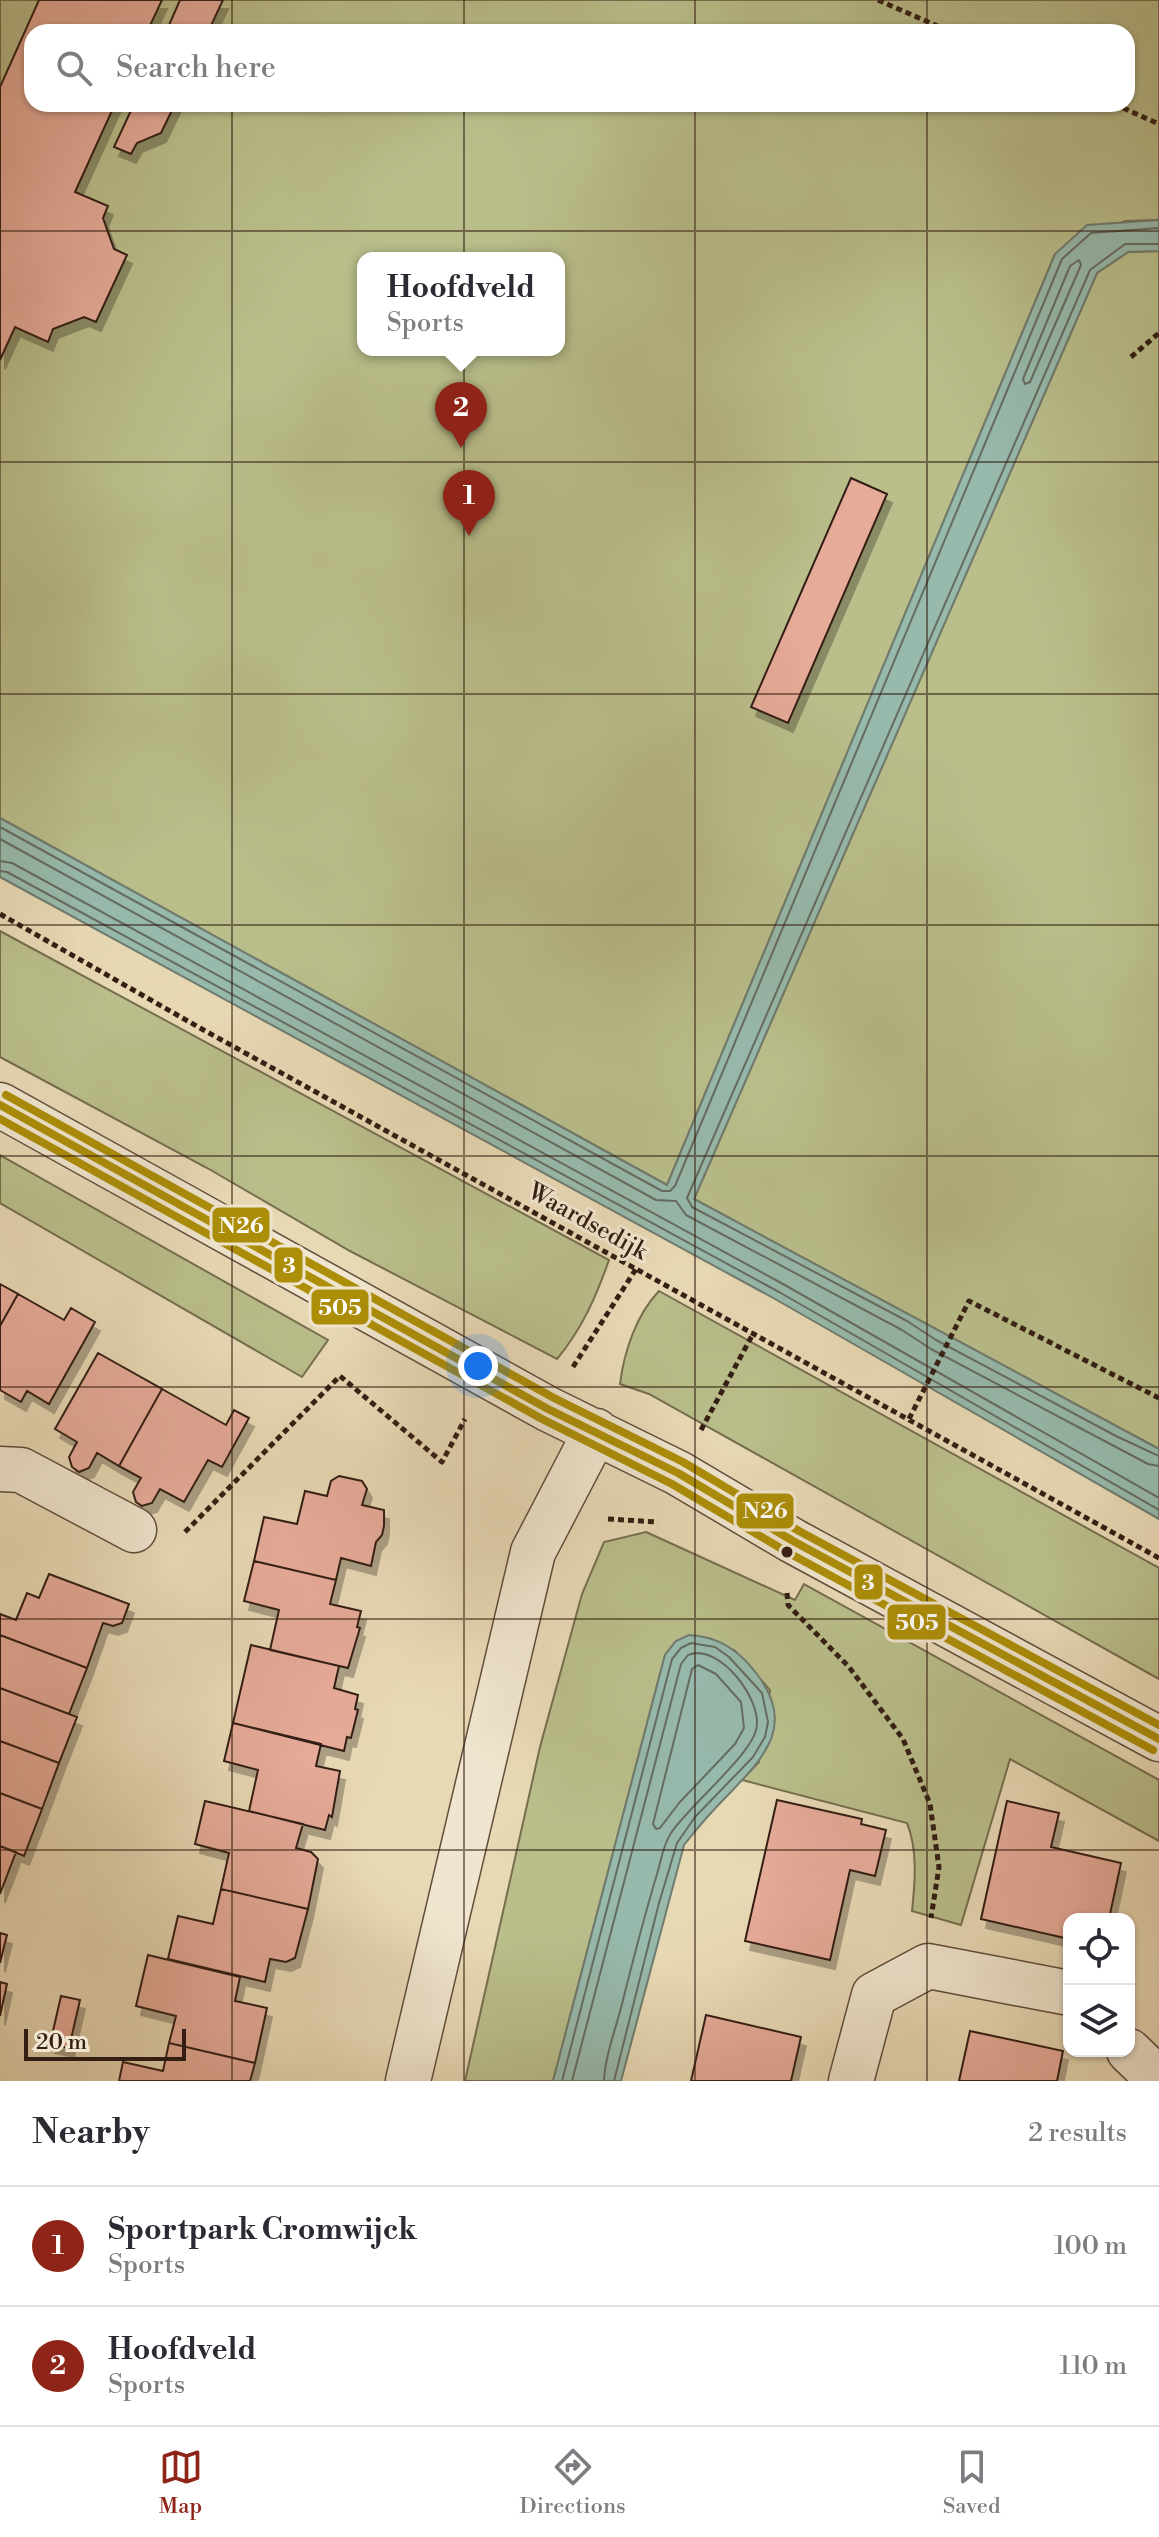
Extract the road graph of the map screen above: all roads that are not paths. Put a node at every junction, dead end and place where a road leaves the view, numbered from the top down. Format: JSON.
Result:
{"nodes":[{"id":1,"x":0,"y":1105,"type":"edge"},
{"id":2,"x":596,"y":1431,"type":"junction"},
{"id":3,"x":0,"y":1469,"type":"edge"},
{"id":4,"x":134,"y":1530,"type":"road end"},
{"id":5,"x":1159,"y":1739,"type":"edge"},
{"id":6,"x":1063,"y":1992,"type":"edge"},
{"id":7,"x":1135,"y":2057,"type":"edge"},
{"id":8,"x":1159,"y":2080,"type":"edge"},
{"id":9,"x":408,"y":2081,"type":"edge"},
{"id":10,"x":851,"y":2081,"type":"edge"}],
"edges":[{"from":1,"to":2,"type":"street"},
{"from":2,"to":5,"type":"street"},
{"from":2,"to":9,"type":"street"},
{"from":3,"to":4,"type":"street"},
{"from":6,"to":10,"type":"street"},
{"from":7,"to":8,"type":"street"}]}
